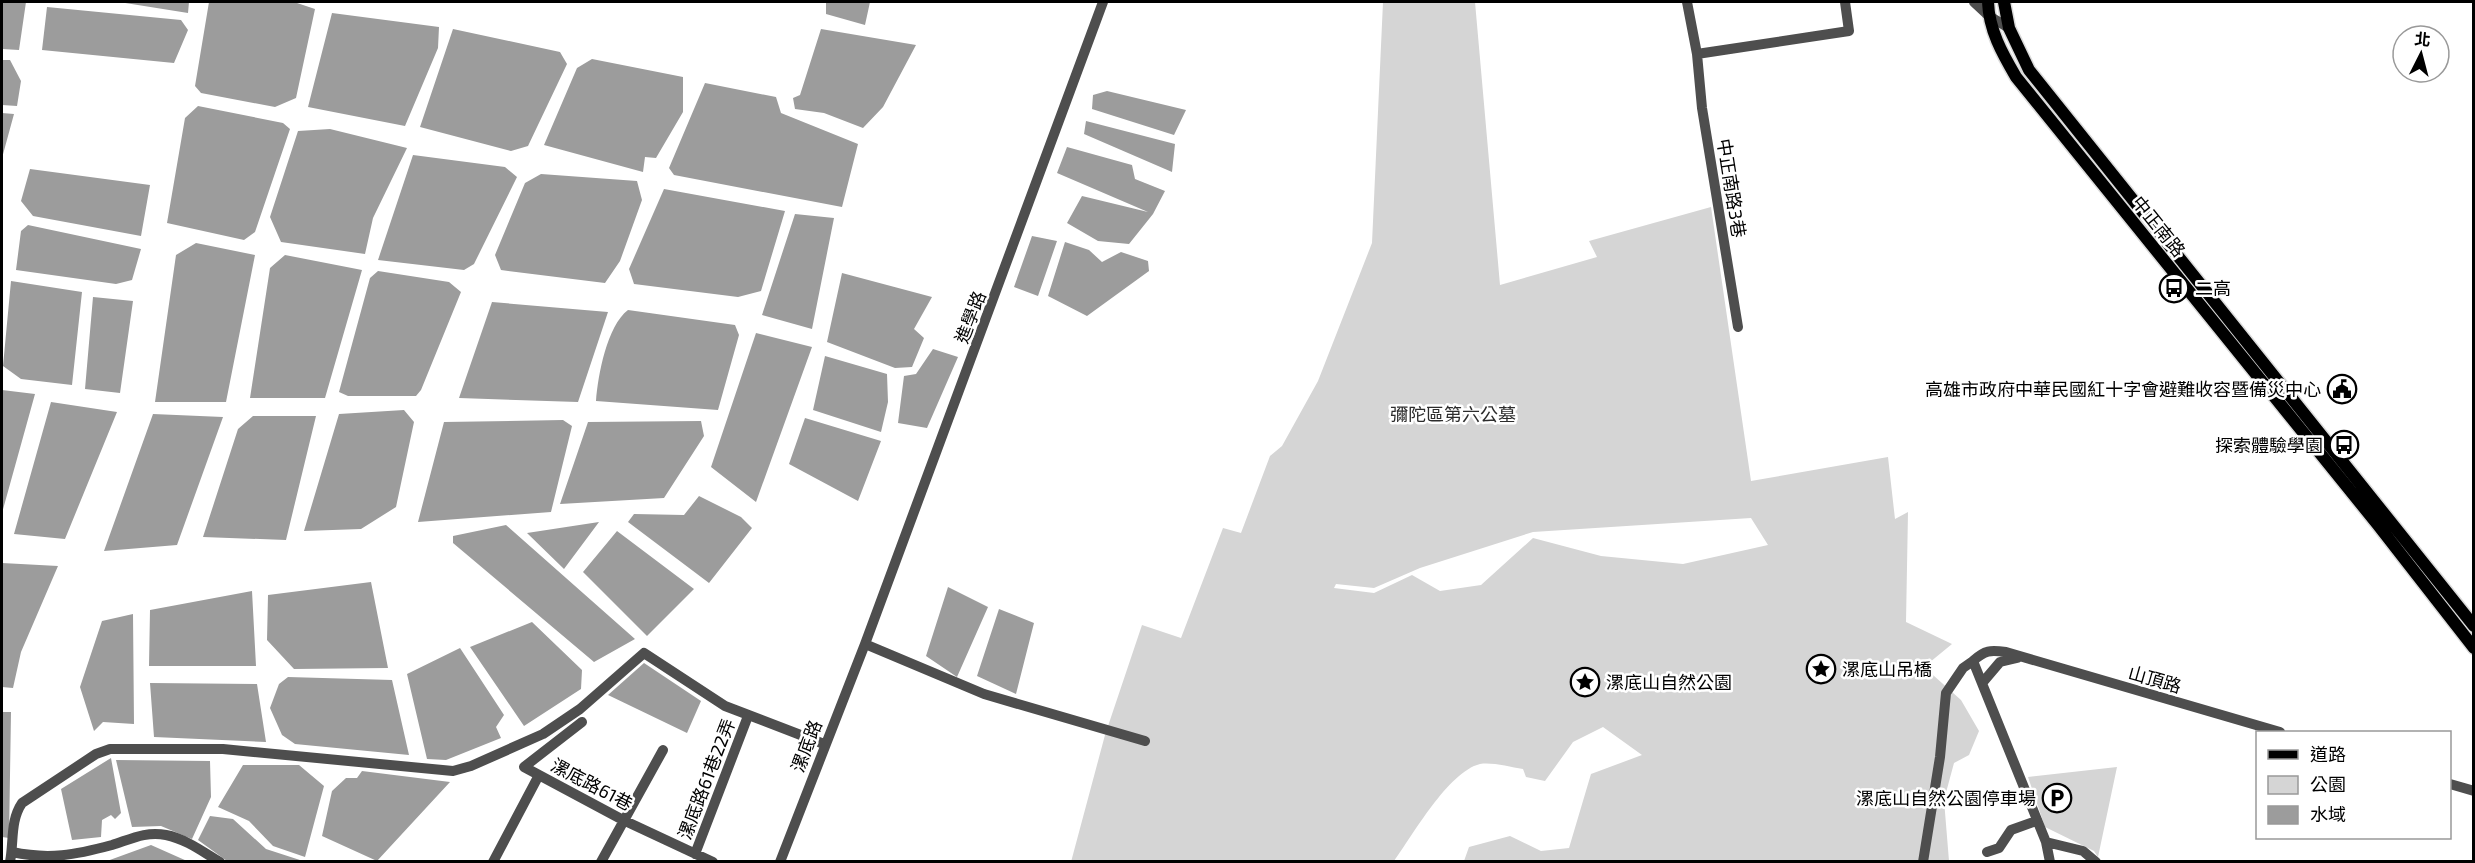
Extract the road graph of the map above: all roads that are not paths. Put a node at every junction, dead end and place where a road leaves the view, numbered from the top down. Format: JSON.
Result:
{"nodes":[{"id":1,"x":1103,"y":2,"type":"edge"},
{"id":2,"x":1687,"y":2,"type":"edge"},
{"id":3,"x":1845,"y":2,"type":"edge"},
{"id":4,"x":1974,"y":2,"type":"edge"},
{"id":5,"x":1988,"y":2,"type":"edge"},
{"id":6,"x":2004,"y":2,"type":"edge"},
{"id":7,"x":1989,"y":16,"type":"junction"},
{"id":8,"x":2009,"y":28,"type":"junction"},
{"id":9,"x":1697,"y":54,"type":"junction"},
{"id":10,"x":1738,"y":327,"type":"dead end"},
{"id":11,"x":2474,"y":626,"type":"edge"},
{"id":12,"x":865,"y":644,"type":"junction"},
{"id":13,"x":2474,"y":648,"type":"edge"},
{"id":14,"x":2020,"y":658,"type":"junction"},
{"id":15,"x":1973,"y":662,"type":"junction"},
{"id":16,"x":1983,"y":682,"type":"junction"},
{"id":17,"x":748,"y":716,"type":"junction"},
{"id":18,"x":582,"y":722,"type":"dead end"},
{"id":19,"x":2276,"y":731,"type":"edge"},
{"id":20,"x":1145,"y":741,"type":"dead end"},
{"id":21,"x":824,"y":744,"type":"junction"},
{"id":22,"x":663,"y":750,"type":"dead end"},
{"id":23,"x":539,"y":775,"type":"junction"},
{"id":24,"x":2451,"y":784,"type":"edge"},
{"id":25,"x":2474,"y":791,"type":"edge"},
{"id":26,"x":623,"y":820,"type":"junction"},
{"id":27,"x":2036,"y":821,"type":"junction"},
{"id":28,"x":2046,"y":842,"type":"junction"},
{"id":29,"x":1987,"y":852,"type":"dead end"},
{"id":30,"x":695,"y":854,"type":"junction"},
{"id":31,"x":11,"y":857,"type":"edge"},
{"id":32,"x":220,"y":861,"type":"edge"},
{"id":33,"x":493,"y":861,"type":"edge"},
{"id":34,"x":601,"y":861,"type":"edge"},
{"id":35,"x":713,"y":861,"type":"edge"},
{"id":36,"x":780,"y":861,"type":"edge"},
{"id":37,"x":1923,"y":861,"type":"edge"},
{"id":38,"x":2050,"y":861,"type":"edge"},
{"id":39,"x":2096,"y":861,"type":"edge"}],
"edges":[{"from":1,"to":12,"type":"street","name":"進學路"},
{"from":2,"to":9,"type":"street","name":"中正南路3巷"},
{"from":3,"to":9,"type":"street"},
{"from":4,"to":7,"type":"street","name":"中正南路"},
{"from":5,"to":7,"type":"main road"},
{"from":6,"to":8,"type":"main road"},
{"from":7,"to":8,"type":"street","name":"中正南路"},
{"from":7,"to":13,"type":"main road","name":"中正南路"},
{"from":8,"to":11,"type":"main road","name":"中正南路"},
{"from":9,"to":10,"type":"street","name":"中正南路3巷"},
{"from":12,"to":20,"type":"street"},
{"from":12,"to":21,"type":"street","name":"漯底路"},
{"from":14,"to":15,"type":"street","name":"山頂路"},
{"from":14,"to":16,"type":"street"},
{"from":14,"to":19,"type":"street","name":"山頂路"},
{"from":15,"to":16,"type":"street"},
{"from":15,"to":37,"type":"street"},
{"from":16,"to":27,"type":"street"},
{"from":17,"to":21,"type":"street"},
{"from":17,"to":30,"type":"street","name":"漯底路61巷22弄"},
{"from":17,"to":31,"type":"street"},
{"from":18,"to":23,"type":"street","name":"漯底路61巷"},
{"from":21,"to":36,"type":"street","name":"漯底路"},
{"from":22,"to":26,"type":"street"},
{"from":23,"to":26,"type":"street","name":"漯底路61巷"},
{"from":23,"to":33,"type":"street"},
{"from":24,"to":25,"type":"street"},
{"from":26,"to":30,"type":"street","name":"漯底路61巷"},
{"from":26,"to":34,"type":"street"},
{"from":27,"to":28,"type":"street"},
{"from":27,"to":29,"type":"street"},
{"from":28,"to":38,"type":"street"},
{"from":28,"to":39,"type":"street"},
{"from":30,"to":35,"type":"street","name":"漯底路61巷"},
{"from":31,"to":32,"type":"street"}]}
